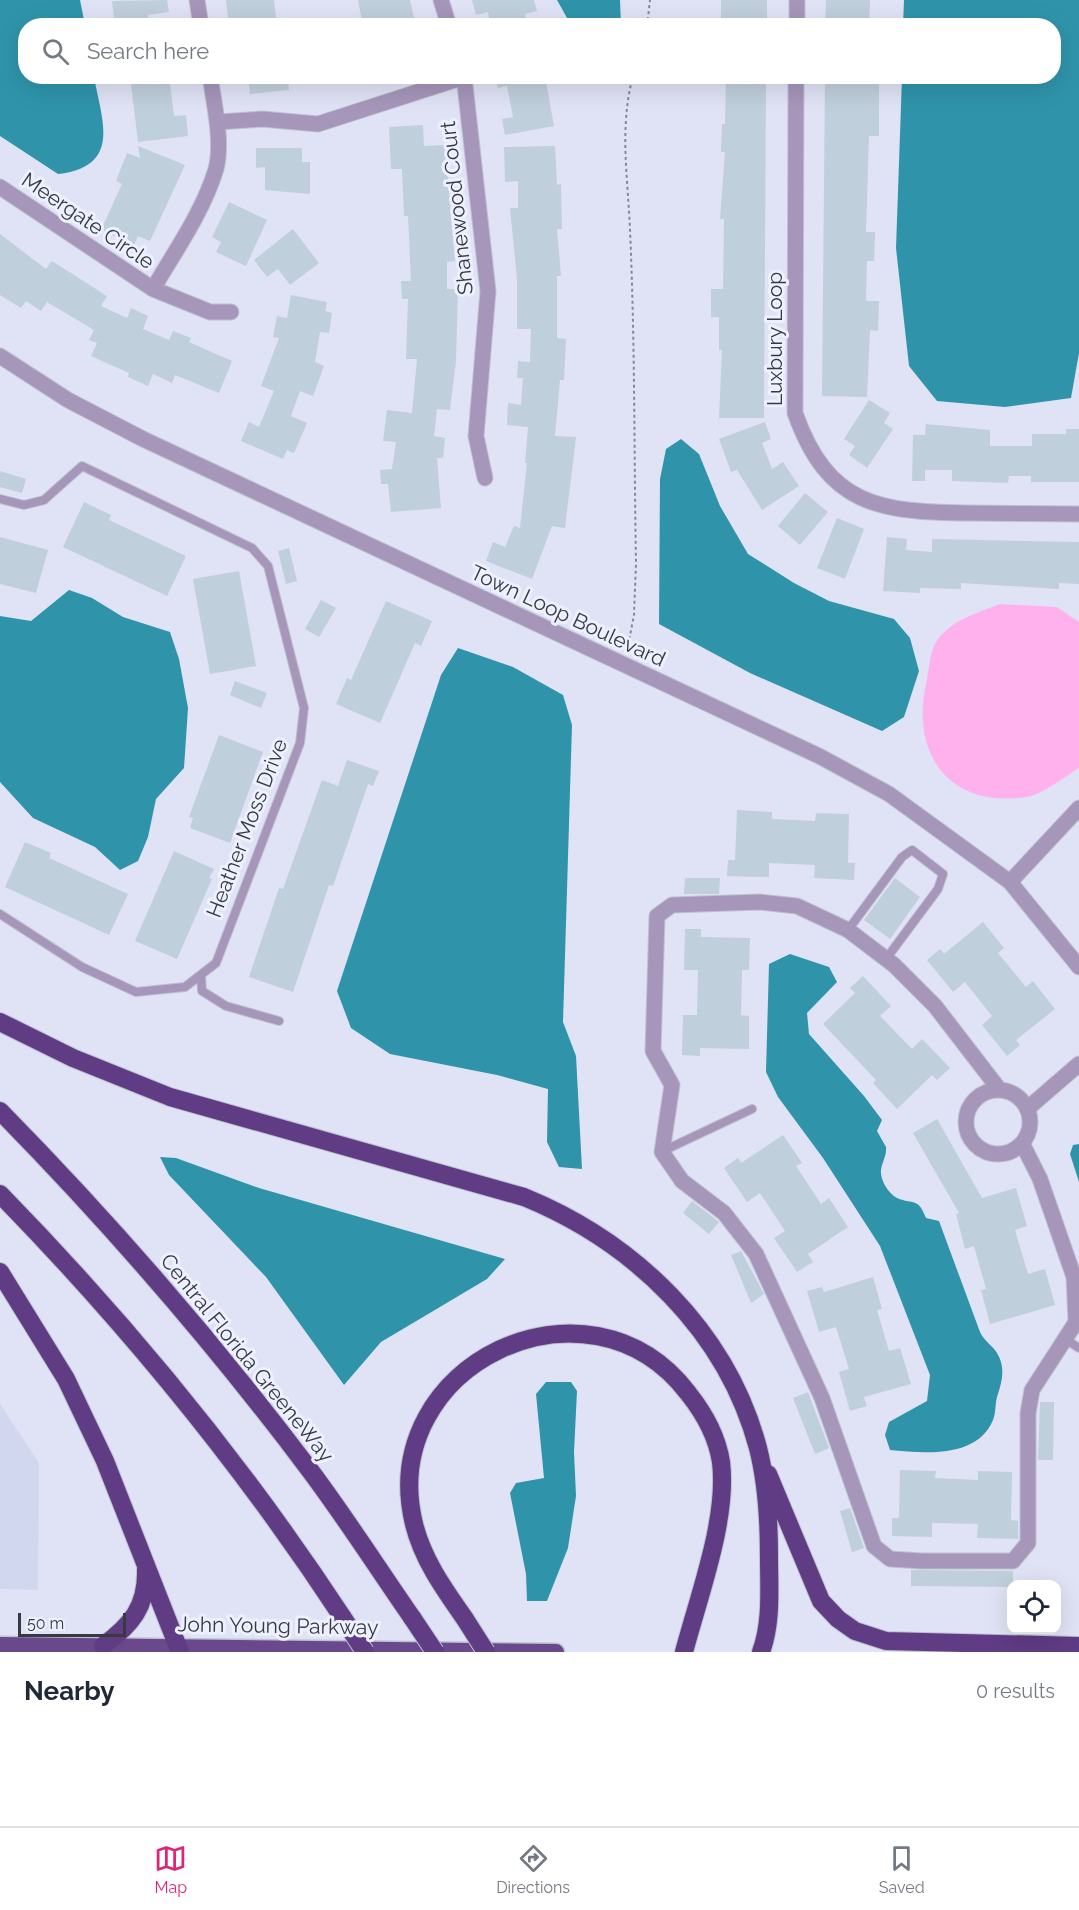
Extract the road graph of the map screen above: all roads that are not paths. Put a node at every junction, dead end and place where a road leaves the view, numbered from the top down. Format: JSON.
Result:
{"nodes":[{"id":1,"x":197,"y":0,"type":"edge"},
{"id":2,"x":441,"y":0,"type":"edge"},
{"id":3,"x":797,"y":0,"type":"edge"},
{"id":4,"x":200,"y":18,"type":"edge"},
{"id":5,"x":447,"y":18,"type":"edge"},
{"id":6,"x":797,"y":18,"type":"edge"},
{"id":7,"x":211,"y":84,"type":"edge"},
{"id":8,"x":442,"y":84,"type":"edge"},
{"id":9,"x":465,"y":84,"type":"edge"},
{"id":10,"x":796,"y":84,"type":"edge"},
{"id":11,"x":218,"y":122,"type":"junction"},
{"id":12,"x":0,"y":187,"type":"edge"},
{"id":13,"x":153,"y":289,"type":"junction"},
{"id":14,"x":231,"y":312,"type":"dead end"},
{"id":15,"x":0,"y":356,"type":"edge"},
{"id":16,"x":485,"y":478,"type":"dead end"},
{"id":17,"x":0,"y":499,"type":"edge"},
{"id":18,"x":1079,"y":514,"type":"edge"},
{"id":19,"x":1079,"y":808,"type":"edge"},
{"id":20,"x":1010,"y":882,"type":"junction"},
{"id":21,"x":0,"y":914,"type":"edge"},
{"id":22,"x":848,"y":930,"type":"junction"},
{"id":23,"x":886,"y":959,"type":"junction"},
{"id":24,"x":1079,"y":967,"type":"edge"},
{"id":25,"x":201,"y":975,"type":"junction"},
{"id":26,"x":279,"y":1021,"type":"dead end"},
{"id":27,"x":0,"y":1022,"type":"edge"},
{"id":28,"x":1079,"y":1064,"type":"edge"},
{"id":29,"x":999,"y":1089,"type":"junction"},
{"id":30,"x":752,"y":1109,"type":"dead end"},
{"id":31,"x":1027,"y":1109,"type":"junction"},
{"id":32,"x":0,"y":1111,"type":"edge"},
{"id":33,"x":1022,"y":1143,"type":"junction"},
{"id":34,"x":662,"y":1152,"type":"junction"},
{"id":35,"x":0,"y":1194,"type":"edge"},
{"id":36,"x":0,"y":1272,"type":"edge"},
{"id":37,"x":1065,"y":1339,"type":"junction"},
{"id":38,"x":1079,"y":1348,"type":"edge"},
{"id":39,"x":758,"y":1449,"type":"junction"},
{"id":40,"x":146,"y":1562,"type":"junction"},
{"id":41,"x":0,"y":1645,"type":"edge"},
{"id":42,"x":103,"y":1646,"type":"junction"},
{"id":43,"x":1079,"y":1646,"type":"edge"},
{"id":44,"x":178,"y":1650,"type":"edge"},
{"id":45,"x":365,"y":1652,"type":"edge"},
{"id":46,"x":435,"y":1652,"type":"edge"},
{"id":47,"x":486,"y":1652,"type":"edge"},
{"id":48,"x":556,"y":1652,"type":"edge"},
{"id":49,"x":684,"y":1652,"type":"edge"},
{"id":50,"x":761,"y":1652,"type":"edge"}],
"edges":[{"from":1,"to":4,"type":"street"},
{"from":2,"to":5,"type":"street"},
{"from":3,"to":6,"type":"street"},
{"from":7,"to":11,"type":"street","name":"Meergate Circle"},
{"from":8,"to":11,"type":"street"},
{"from":9,"to":16,"type":"street","name":"Shanewood Court"},
{"from":10,"to":18,"type":"street","name":"Luxbury Loop"},
{"from":11,"to":13,"type":"street","name":"Meergate Circle"},
{"from":12,"to":13,"type":"street","name":"Meergate Circle"},
{"from":13,"to":14,"type":"street","name":"Meergate Circle"},
{"from":15,"to":20,"type":"street","name":"Town Loop Boulevard"},
{"from":17,"to":25,"type":"lane","name":"Heather Moss Drive"},
{"from":19,"to":20,"type":"street"},
{"from":20,"to":24,"type":"street","name":"Town Loop Boulevard"},
{"from":21,"to":25,"type":"lane","name":"Heather Moss Drive"},
{"from":22,"to":23,"type":"street"},
{"from":22,"to":23,"type":"lane"},
{"from":22,"to":34,"type":"street"},
{"from":23,"to":29,"type":"street"},
{"from":25,"to":26,"type":"lane"},
{"from":27,"to":39,"type":"highway"},
{"from":28,"to":31,"type":"street"},
{"from":29,"to":31,"type":"street"},
{"from":29,"to":33,"type":"street"},
{"from":30,"to":34,"type":"lane"},
{"from":31,"to":33,"type":"street"},
{"from":32,"to":46,"type":"highway","name":"Central Florida GreeneWay","bridge":true},
{"from":33,"to":37,"type":"street"},
{"from":34,"to":37,"type":"street"},
{"from":35,"to":45,"type":"highway","bridge":true},
{"from":36,"to":40,"type":"highway"},
{"from":37,"to":38,"type":"lane"},
{"from":39,"to":43,"type":"highway"},
{"from":39,"to":50,"type":"highway"},
{"from":40,"to":42,"type":"highway"},
{"from":40,"to":44,"type":"highway"},
{"from":41,"to":42,"type":"highway","name":"John Young Parkway"},
{"from":42,"to":44,"type":"highway","name":"John Young Parkway"},
{"from":44,"to":48,"type":"highway","name":"John Young Parkway"},
{"from":47,"to":49,"type":"highway","bridge":true}]}
